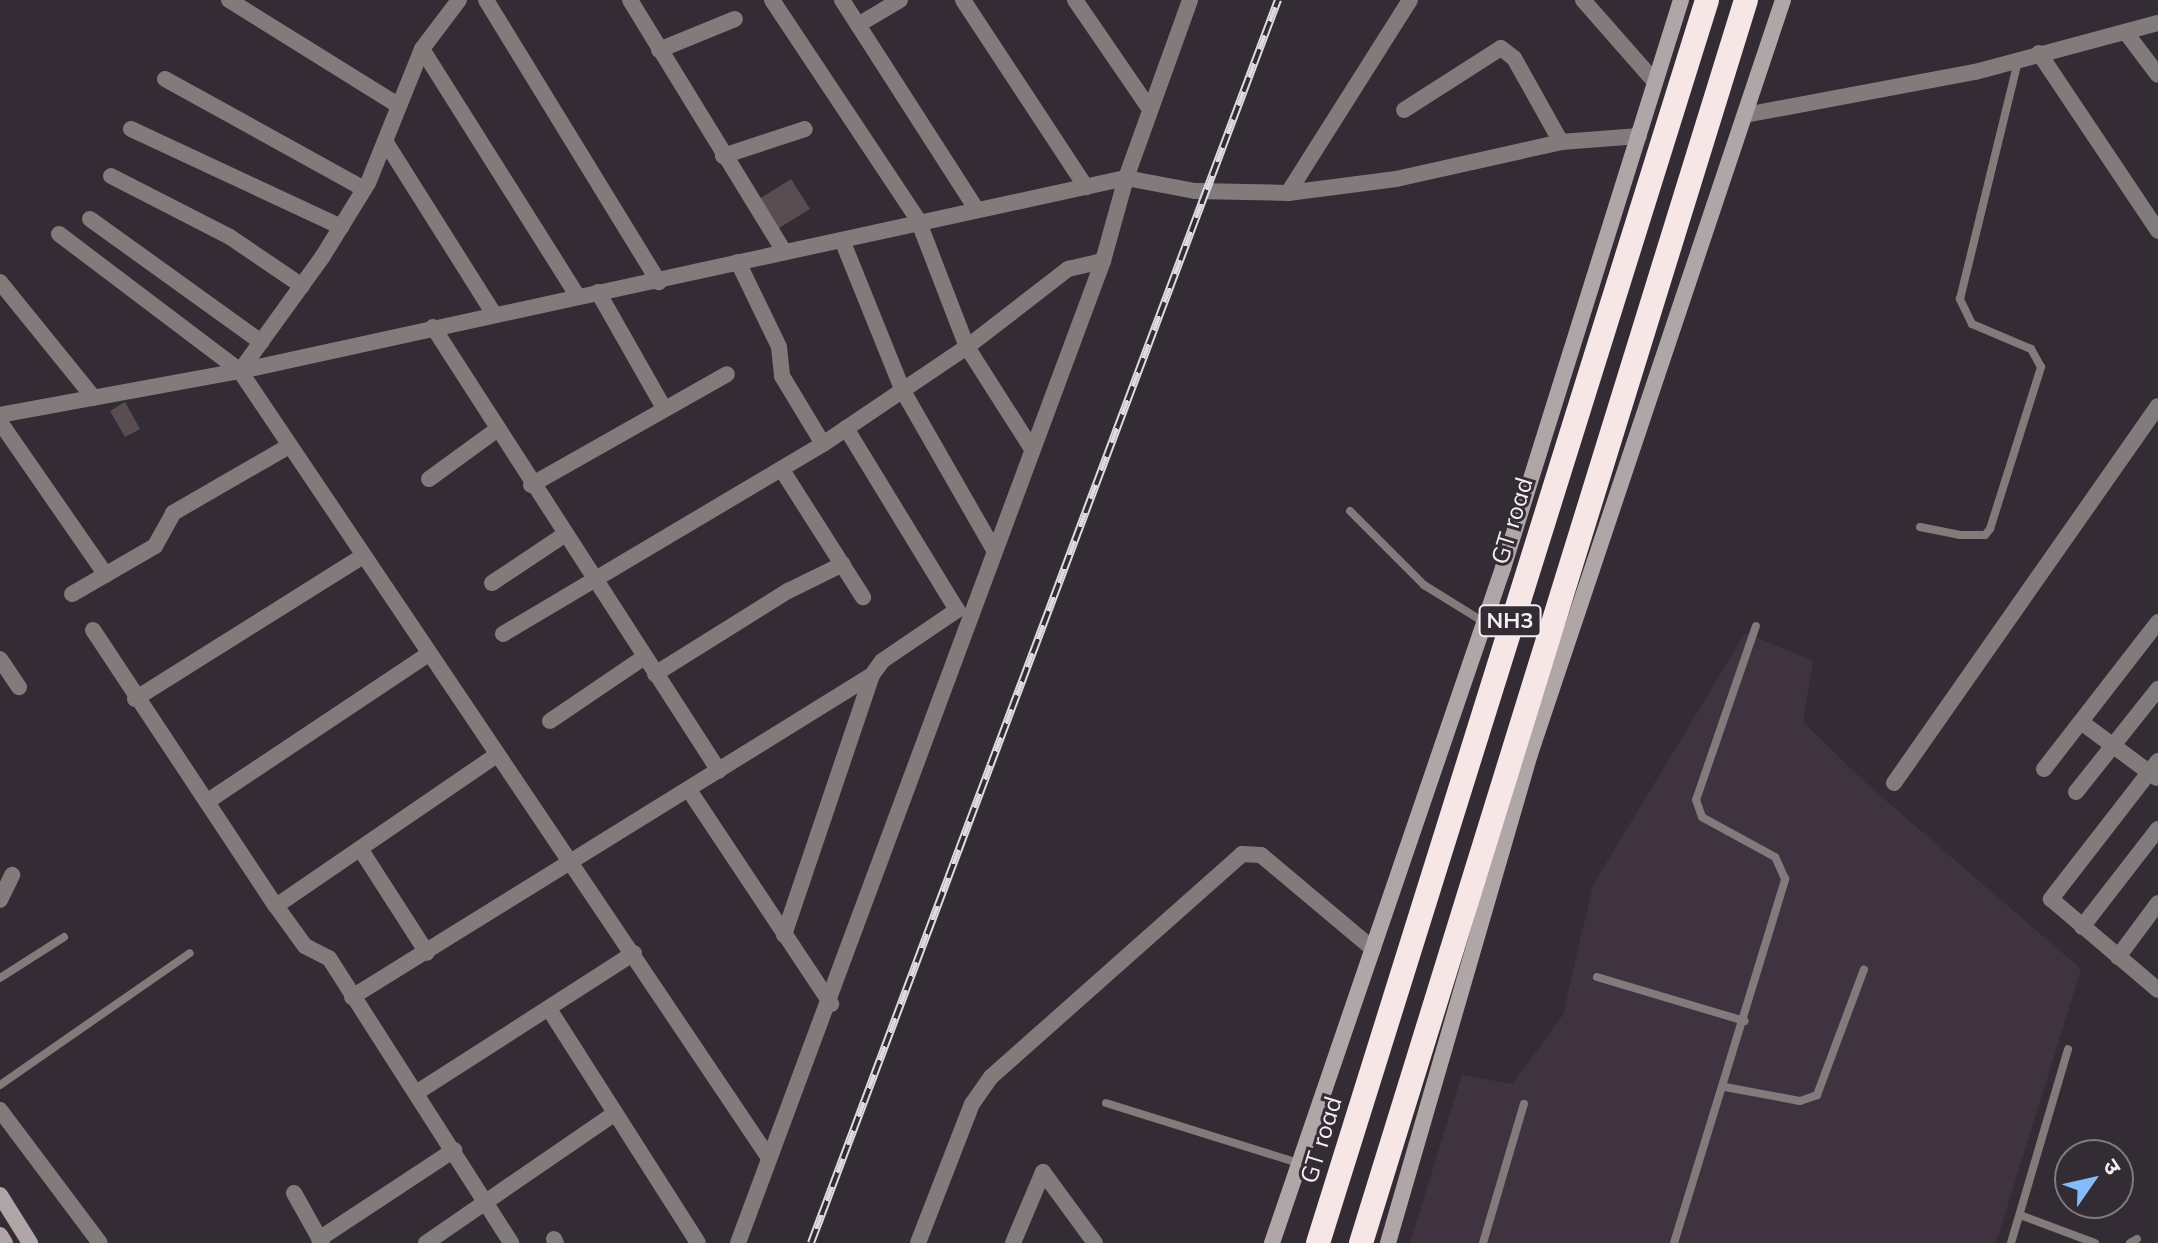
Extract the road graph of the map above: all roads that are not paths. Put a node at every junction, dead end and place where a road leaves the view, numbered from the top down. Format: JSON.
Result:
{"nodes":[{"id":1,"x":229,"y":0,"type":"edge"},
{"id":2,"x":459,"y":0,"type":"edge"},
{"id":3,"x":486,"y":0,"type":"edge"},
{"id":4,"x":630,"y":0,"type":"edge"},
{"id":5,"x":772,"y":0,"type":"edge"},
{"id":6,"x":842,"y":0,"type":"edge"},
{"id":7,"x":900,"y":0,"type":"edge"},
{"id":8,"x":963,"y":0,"type":"edge"},
{"id":9,"x":1075,"y":0,"type":"edge"},
{"id":10,"x":1190,"y":0,"type":"edge"},
{"id":11,"x":1410,"y":0,"type":"edge"},
{"id":12,"x":1583,"y":0,"type":"edge"},
{"id":13,"x":1681,"y":0,"type":"edge"},
{"id":14,"x":1707,"y":0,"type":"edge"},
{"id":15,"x":1746,"y":0,"type":"edge"},
{"id":16,"x":1783,"y":0,"type":"edge"},
{"id":17,"x":735,"y":19,"type":"dead end"},
{"id":18,"x":2158,"y":23,"type":"edge"},
{"id":19,"x":858,"y":25,"type":"junction"},
{"id":20,"x":2127,"y":34,"type":"junction"},
{"id":21,"x":422,"y":49,"type":"junction"},
{"id":22,"x":659,"y":50,"type":"junction"},
{"id":23,"x":2039,"y":53,"type":"junction"},
{"id":24,"x":2019,"y":59,"type":"junction"},
{"id":25,"x":2158,"y":75,"type":"edge"},
{"id":26,"x":165,"y":79,"type":"dead end"},
{"id":27,"x":1655,"y":82,"type":"junction"},
{"id":28,"x":398,"y":105,"type":"junction"},
{"id":29,"x":1149,"y":108,"type":"junction"},
{"id":30,"x":1404,"y":110,"type":"dead end"},
{"id":31,"x":1745,"y":115,"type":"junction"},
{"id":32,"x":131,"y":129,"type":"dead end"},
{"id":33,"x":805,"y":129,"type":"dead end"},
{"id":34,"x":1639,"y":136,"type":"junction"},
{"id":35,"x":385,"y":141,"type":"junction"},
{"id":36,"x":1561,"y":142,"type":"junction"},
{"id":37,"x":723,"y":156,"type":"junction"},
{"id":38,"x":111,"y":176,"type":"dead end"},
{"id":39,"x":1126,"y":178,"type":"junction"},
{"id":40,"x":1086,"y":187,"type":"junction"},
{"id":41,"x":364,"y":189,"type":"junction"},
{"id":42,"x":1288,"y":193,"type":"junction"},
{"id":43,"x":976,"y":209,"type":"junction"},
{"id":44,"x":90,"y":219,"type":"dead end"},
{"id":45,"x":918,"y":220,"type":"junction"},
{"id":46,"x":341,"y":227,"type":"junction"},
{"id":47,"x":2158,"y":231,"type":"edge"},
{"id":48,"x":59,"y":234,"type":"dead end"},
{"id":49,"x":842,"y":240,"type":"junction"},
{"id":50,"x":783,"y":250,"type":"junction"},
{"id":51,"x":1103,"y":261,"type":"junction"},
{"id":52,"x":738,"y":262,"type":"junction"},
{"id":53,"x":0,"y":282,"type":"edge"},
{"id":54,"x":659,"y":282,"type":"junction"},
{"id":55,"x":302,"y":286,"type":"junction"},
{"id":56,"x":598,"y":292,"type":"junction"},
{"id":57,"x":578,"y":297,"type":"junction"},
{"id":58,"x":494,"y":314,"type":"junction"},
{"id":59,"x":433,"y":327,"type":"junction"},
{"id":60,"x":261,"y":342,"type":"junction"},
{"id":61,"x":967,"y":347,"type":"junction"},
{"id":62,"x":240,"y":371,"type":"junction"},
{"id":63,"x":727,"y":374,"type":"dead end"},
{"id":64,"x":903,"y":391,"type":"junction"},
{"id":65,"x":94,"y":398,"type":"junction"},
{"id":66,"x":2158,"y":406,"type":"edge"},
{"id":67,"x":664,"y":408,"type":"junction"},
{"id":68,"x":0,"y":415,"type":"edge"},
{"id":69,"x":0,"y":422,"type":"edge"},
{"id":70,"x":846,"y":428,"type":"junction"},
{"id":71,"x":2152,"y":428,"type":"edge"},
{"id":72,"x":495,"y":431,"type":"junction"},
{"id":73,"x":823,"y":444,"type":"junction"},
{"id":74,"x":289,"y":446,"type":"junction"},
{"id":75,"x":1032,"y":449,"type":"junction"},
{"id":76,"x":782,"y":470,"type":"junction"},
{"id":77,"x":429,"y":479,"type":"dead end"},
{"id":78,"x":531,"y":485,"type":"junction"},
{"id":79,"x":1350,"y":511,"type":"dead end"},
{"id":80,"x":1920,"y":527,"type":"dead end"},
{"id":81,"x":564,"y":535,"type":"junction"},
{"id":82,"x":994,"y":550,"type":"junction"},
{"id":83,"x":361,"y":557,"type":"junction"},
{"id":84,"x":843,"y":564,"type":"junction"},
{"id":85,"x":106,"y":575,"type":"junction"},
{"id":86,"x":592,"y":578,"type":"junction"},
{"id":87,"x":492,"y":583,"type":"dead end"},
{"id":88,"x":72,"y":594,"type":"dead end"},
{"id":89,"x":863,"y":597,"type":"dead end"},
{"id":90,"x":1484,"y":622,"type":"junction"},
{"id":91,"x":1756,"y":626,"type":"dead end"},
{"id":92,"x":93,"y":630,"type":"dead end"},
{"id":93,"x":2155,"y":632,"type":"edge"},
{"id":94,"x":503,"y":634,"type":"dead end"},
{"id":95,"x":427,"y":655,"type":"junction"},
{"id":96,"x":643,"y":658,"type":"junction"},
{"id":97,"x":0,"y":659,"type":"edge"},
{"id":98,"x":655,"y":674,"type":"junction"},
{"id":99,"x":872,"y":675,"type":"junction"},
{"id":100,"x":19,"y":687,"type":"dead end"},
{"id":101,"x":2158,"y":689,"type":"edge"},
{"id":102,"x":135,"y":699,"type":"junction"},
{"id":103,"x":550,"y":721,"type":"dead end"},
{"id":104,"x":2081,"y":722,"type":"junction"},
{"id":105,"x":2115,"y":745,"type":"junction"},
{"id":106,"x":495,"y":756,"type":"junction"},
{"id":107,"x":2044,"y":769,"type":"dead end"},
{"id":108,"x":2155,"y":770,"type":"edge"},
{"id":109,"x":719,"y":771,"type":"junction"},
{"id":110,"x":1894,"y":783,"type":"dead end"},
{"id":111,"x":689,"y":790,"type":"junction"},
{"id":112,"x":2076,"y":792,"type":"dead end"},
{"id":113,"x":208,"y":801,"type":"junction"},
{"id":114,"x":2158,"y":829,"type":"edge"},
{"id":115,"x":361,"y":850,"type":"junction"},
{"id":116,"x":569,"y":862,"type":"junction"},
{"id":117,"x":12,"y":875,"type":"dead end"},
{"id":118,"x":0,"y":900,"type":"edge"},
{"id":119,"x":2158,"y":903,"type":"edge"},
{"id":120,"x":276,"y":906,"type":"junction"},
{"id":121,"x":2082,"y":927,"type":"junction"},
{"id":122,"x":784,"y":935,"type":"junction"},
{"id":123,"x":64,"y":937,"type":"dead end"},
{"id":124,"x":1373,"y":949,"type":"junction"},
{"id":125,"x":190,"y":953,"type":"dead end"},
{"id":126,"x":427,"y":953,"type":"junction"},
{"id":127,"x":634,"y":953,"type":"junction"},
{"id":128,"x":2118,"y":957,"type":"junction"},
{"id":129,"x":1864,"y":969,"type":"dead end"},
{"id":130,"x":1597,"y":977,"type":"dead end"},
{"id":131,"x":0,"y":978,"type":"edge"},
{"id":132,"x":2155,"y":983,"type":"edge"},
{"id":133,"x":352,"y":997,"type":"junction"},
{"id":134,"x":831,"y":1004,"type":"junction"},
{"id":135,"x":549,"y":1009,"type":"junction"},
{"id":136,"x":1745,"y":1021,"type":"junction"},
{"id":137,"x":2068,"y":1049,"type":"dead end"},
{"id":138,"x":0,"y":1085,"type":"edge"},
{"id":139,"x":1725,"y":1087,"type":"junction"},
{"id":140,"x":416,"y":1093,"type":"junction"},
{"id":141,"x":1106,"y":1103,"type":"dead end"},
{"id":142,"x":1524,"y":1104,"type":"dead end"},
{"id":143,"x":0,"y":1110,"type":"edge"},
{"id":144,"x":615,"y":1113,"type":"junction"},
{"id":145,"x":454,"y":1150,"type":"junction"},
{"id":146,"x":769,"y":1158,"type":"junction"},
{"id":147,"x":1300,"y":1163,"type":"junction"},
{"id":148,"x":294,"y":1193,"type":"dead end"},
{"id":149,"x":0,"y":1195,"type":"edge"},
{"id":150,"x":487,"y":1205,"type":"junction"},
{"id":151,"x":2020,"y":1215,"type":"junction"},
{"id":152,"x":0,"y":1235,"type":"edge"},
{"id":153,"x":321,"y":1241,"type":"edge"},
{"id":154,"x":5,"y":1243,"type":"edge"},
{"id":155,"x":30,"y":1243,"type":"edge"},
{"id":156,"x":100,"y":1243,"type":"edge"},
{"id":157,"x":426,"y":1243,"type":"edge"},
{"id":158,"x":511,"y":1243,"type":"edge"},
{"id":159,"x":698,"y":1243,"type":"edge"},
{"id":160,"x":738,"y":1243,"type":"edge"},
{"id":161,"x":918,"y":1243,"type":"edge"},
{"id":162,"x":1013,"y":1243,"type":"edge"},
{"id":163,"x":1095,"y":1243,"type":"edge"},
{"id":164,"x":1272,"y":1243,"type":"edge"},
{"id":165,"x":1318,"y":1243,"type":"edge"},
{"id":166,"x":1361,"y":1243,"type":"edge"},
{"id":167,"x":1388,"y":1243,"type":"edge"},
{"id":168,"x":1483,"y":1243,"type":"edge"},
{"id":169,"x":1674,"y":1243,"type":"edge"},
{"id":170,"x":2011,"y":1243,"type":"edge"},
{"id":171,"x":2095,"y":1243,"type":"edge"}],
"edges":[{"from":1,"to":28,"type":"street"},
{"from":2,"to":21,"type":"street"},
{"from":3,"to":54,"type":"street"},
{"from":4,"to":22,"type":"street"},
{"from":5,"to":45,"type":"street"},
{"from":6,"to":19,"type":"street"},
{"from":7,"to":19,"type":"street"},
{"from":8,"to":40,"type":"street"},
{"from":9,"to":29,"type":"street"},
{"from":10,"to":29,"type":"street"},
{"from":11,"to":42,"type":"street"},
{"from":12,"to":27,"type":"street"},
{"from":13,"to":27,"type":"main road"},
{"from":14,"to":165,"type":"highway","name":"GT road","number":"NH3"},
{"from":15,"to":166,"type":"highway","number":"NH3"},
{"from":16,"to":31,"type":"main road"},
{"from":17,"to":22,"type":"street"},
{"from":18,"to":20,"type":"street"},
{"from":19,"to":43,"type":"street"},
{"from":20,"to":23,"type":"street"},
{"from":20,"to":25,"type":"street"},
{"from":21,"to":28,"type":"street"},
{"from":21,"to":57,"type":"street"},
{"from":22,"to":37,"type":"street"},
{"from":23,"to":24,"type":"street"},
{"from":23,"to":47,"type":"street"},
{"from":24,"to":31,"type":"street"},
{"from":24,"to":80,"type":"lane"},
{"from":26,"to":41,"type":"street"},
{"from":27,"to":34,"type":"main road"},
{"from":28,"to":35,"type":"street"},
{"from":29,"to":39,"type":"street"},
{"from":30,"to":36,"type":"street"},
{"from":31,"to":167,"type":"main road"},
{"from":32,"to":46,"type":"street"},
{"from":33,"to":37,"type":"street"},
{"from":34,"to":36,"type":"street"},
{"from":34,"to":90,"type":"main road"},
{"from":35,"to":41,"type":"street"},
{"from":35,"to":58,"type":"street"},
{"from":36,"to":42,"type":"street"},
{"from":37,"to":50,"type":"street"},
{"from":38,"to":55,"type":"street"},
{"from":39,"to":40,"type":"street"},
{"from":39,"to":42,"type":"street"},
{"from":39,"to":51,"type":"street"},
{"from":40,"to":43,"type":"street"},
{"from":41,"to":46,"type":"street"},
{"from":43,"to":45,"type":"street"},
{"from":44,"to":60,"type":"street"},
{"from":45,"to":49,"type":"street"},
{"from":45,"to":61,"type":"street"},
{"from":46,"to":55,"type":"street"},
{"from":48,"to":62,"type":"street"},
{"from":49,"to":50,"type":"street"},
{"from":49,"to":64,"type":"street"},
{"from":50,"to":52,"type":"street"},
{"from":51,"to":61,"type":"street"},
{"from":51,"to":75,"type":"street"},
{"from":52,"to":54,"type":"street"},
{"from":52,"to":73,"type":"street"},
{"from":53,"to":65,"type":"street"},
{"from":54,"to":56,"type":"street"},
{"from":55,"to":60,"type":"street"},
{"from":56,"to":57,"type":"street"},
{"from":56,"to":67,"type":"street"},
{"from":57,"to":58,"type":"street"},
{"from":58,"to":59,"type":"street"},
{"from":59,"to":62,"type":"street"},
{"from":59,"to":72,"type":"street"},
{"from":60,"to":62,"type":"street"},
{"from":61,"to":64,"type":"street"},
{"from":61,"to":75,"type":"street"},
{"from":62,"to":65,"type":"street"},
{"from":62,"to":74,"type":"street"},
{"from":63,"to":67,"type":"street"},
{"from":64,"to":70,"type":"street"},
{"from":64,"to":82,"type":"street"},
{"from":65,"to":68,"type":"street"},
{"from":66,"to":71,"type":"street"},
{"from":67,"to":78,"type":"street"},
{"from":69,"to":85,"type":"street"},
{"from":70,"to":73,"type":"street"},
{"from":70,"to":99,"type":"street"},
{"from":71,"to":110,"type":"street"},
{"from":72,"to":77,"type":"street"},
{"from":72,"to":78,"type":"street"},
{"from":73,"to":76,"type":"street"},
{"from":74,"to":83,"type":"street"},
{"from":74,"to":85,"type":"street"},
{"from":75,"to":82,"type":"street"},
{"from":76,"to":84,"type":"street"},
{"from":76,"to":86,"type":"street"},
{"from":78,"to":81,"type":"street"},
{"from":79,"to":90,"type":"lane"},
{"from":81,"to":86,"type":"street"},
{"from":81,"to":87,"type":"street"},
{"from":82,"to":134,"type":"street"},
{"from":83,"to":95,"type":"street"},
{"from":83,"to":102,"type":"street"},
{"from":84,"to":89,"type":"street"},
{"from":84,"to":98,"type":"street"},
{"from":85,"to":88,"type":"street"},
{"from":86,"to":94,"type":"street"},
{"from":86,"to":96,"type":"street"},
{"from":90,"to":124,"type":"main road"},
{"from":91,"to":136,"type":"lane"},
{"from":92,"to":102,"type":"street"},
{"from":93,"to":104,"type":"street"},
{"from":95,"to":106,"type":"street"},
{"from":95,"to":113,"type":"street"},
{"from":96,"to":98,"type":"street"},
{"from":96,"to":103,"type":"street"},
{"from":97,"to":100,"type":"street"},
{"from":98,"to":109,"type":"street"},
{"from":99,"to":109,"type":"street"},
{"from":99,"to":122,"type":"street"},
{"from":101,"to":105,"type":"street"},
{"from":102,"to":113,"type":"street"},
{"from":104,"to":105,"type":"street"},
{"from":104,"to":107,"type":"street"},
{"from":105,"to":108,"type":"street"},
{"from":105,"to":112,"type":"street"},
{"from":106,"to":115,"type":"street"},
{"from":106,"to":116,"type":"street"},
{"from":108,"to":121,"type":"street"},
{"from":109,"to":111,"type":"street"},
{"from":111,"to":116,"type":"street"},
{"from":111,"to":122,"type":"street"},
{"from":113,"to":120,"type":"street"},
{"from":114,"to":121,"type":"street"},
{"from":115,"to":120,"type":"street"},
{"from":115,"to":126,"type":"street"},
{"from":116,"to":126,"type":"street"},
{"from":116,"to":127,"type":"street"},
{"from":117,"to":118,"type":"street"},
{"from":119,"to":128,"type":"street"},
{"from":120,"to":133,"type":"street"},
{"from":121,"to":128,"type":"street"},
{"from":122,"to":134,"type":"street"},
{"from":123,"to":131,"type":"lane"},
{"from":124,"to":147,"type":"main road"},
{"from":124,"to":161,"type":"street"},
{"from":125,"to":138,"type":"lane"},
{"from":126,"to":133,"type":"street"},
{"from":127,"to":135,"type":"street"},
{"from":127,"to":146,"type":"street"},
{"from":128,"to":132,"type":"street"},
{"from":129,"to":139,"type":"lane"},
{"from":130,"to":136,"type":"lane"},
{"from":133,"to":140,"type":"street"},
{"from":134,"to":146,"type":"street"},
{"from":135,"to":140,"type":"street"},
{"from":135,"to":144,"type":"street"},
{"from":136,"to":139,"type":"lane"},
{"from":137,"to":151,"type":"lane"},
{"from":139,"to":169,"type":"lane"},
{"from":140,"to":145,"type":"street"},
{"from":141,"to":147,"type":"lane"},
{"from":142,"to":168,"type":"lane"},
{"from":143,"to":156,"type":"street"},
{"from":144,"to":150,"type":"street"},
{"from":144,"to":159,"type":"street"},
{"from":145,"to":150,"type":"street"},
{"from":145,"to":153,"type":"street"},
{"from":146,"to":160,"type":"street"},
{"from":147,"to":164,"type":"main road"},
{"from":148,"to":153,"type":"street"},
{"from":149,"to":155,"type":"main road"},
{"from":150,"to":157,"type":"street"},
{"from":150,"to":158,"type":"street"},
{"from":151,"to":170,"type":"lane"},
{"from":151,"to":171,"type":"lane"},
{"from":152,"to":154,"type":"main road"},
{"from":162,"to":163,"type":"street"}]}
